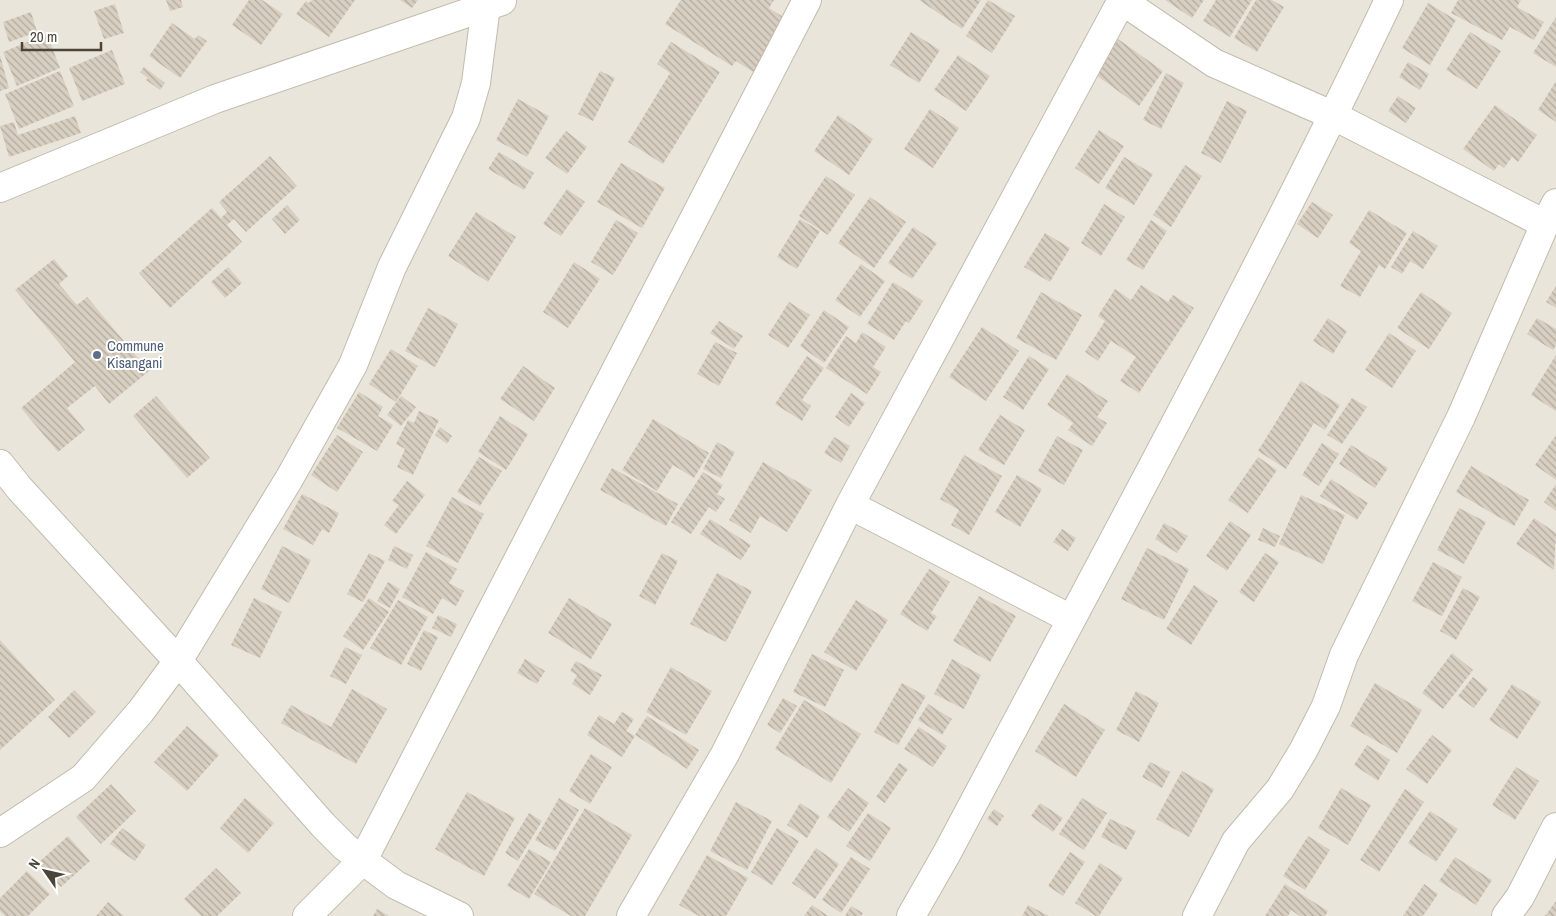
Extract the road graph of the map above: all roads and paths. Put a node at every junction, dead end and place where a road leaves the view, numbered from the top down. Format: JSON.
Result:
{"nodes":[{"id":1,"x":807,"y":0,"type":"edge"},
{"id":2,"x":1121,"y":0,"type":"edge"},
{"id":3,"x":1389,"y":0,"type":"edge"},
{"id":4,"x":495,"y":3,"type":"edge"},
{"id":5,"x":1334,"y":116,"type":"junction"},
{"id":6,"x":0,"y":188,"type":"edge"},
{"id":7,"x":1550,"y":214,"type":"edge"},
{"id":8,"x":0,"y":464,"type":"edge"},
{"id":9,"x":850,"y":505,"type":"junction"},
{"id":10,"x":1071,"y":619,"type":"junction"},
{"id":11,"x":178,"y":661,"type":"junction"},
{"id":12,"x":1556,"y":827,"type":"edge"},
{"id":13,"x":0,"y":833,"type":"edge"},
{"id":14,"x":363,"y":860,"type":"junction"},
{"id":15,"x":307,"y":916,"type":"edge"},
{"id":16,"x":459,"y":916,"type":"edge"},
{"id":17,"x":631,"y":916,"type":"edge"},
{"id":18,"x":911,"y":916,"type":"edge"},
{"id":19,"x":1197,"y":916,"type":"edge"},
{"id":20,"x":1506,"y":916,"type":"edge"}],
"edges":[{"from":1,"to":14,"type":"street"},
{"from":2,"to":5,"type":"street"},
{"from":2,"to":9,"type":"street"},
{"from":3,"to":5,"type":"street"},
{"from":4,"to":6,"type":"street"},
{"from":4,"to":11,"type":"street"},
{"from":5,"to":7,"type":"street"},
{"from":5,"to":10,"type":"street"},
{"from":7,"to":19,"type":"street"},
{"from":8,"to":11,"type":"street"},
{"from":9,"to":10,"type":"street"},
{"from":9,"to":17,"type":"street"},
{"from":10,"to":18,"type":"street"},
{"from":11,"to":13,"type":"street"},
{"from":11,"to":14,"type":"street"},
{"from":12,"to":20,"type":"street"},
{"from":14,"to":15,"type":"street"},
{"from":14,"to":16,"type":"street"}]}
